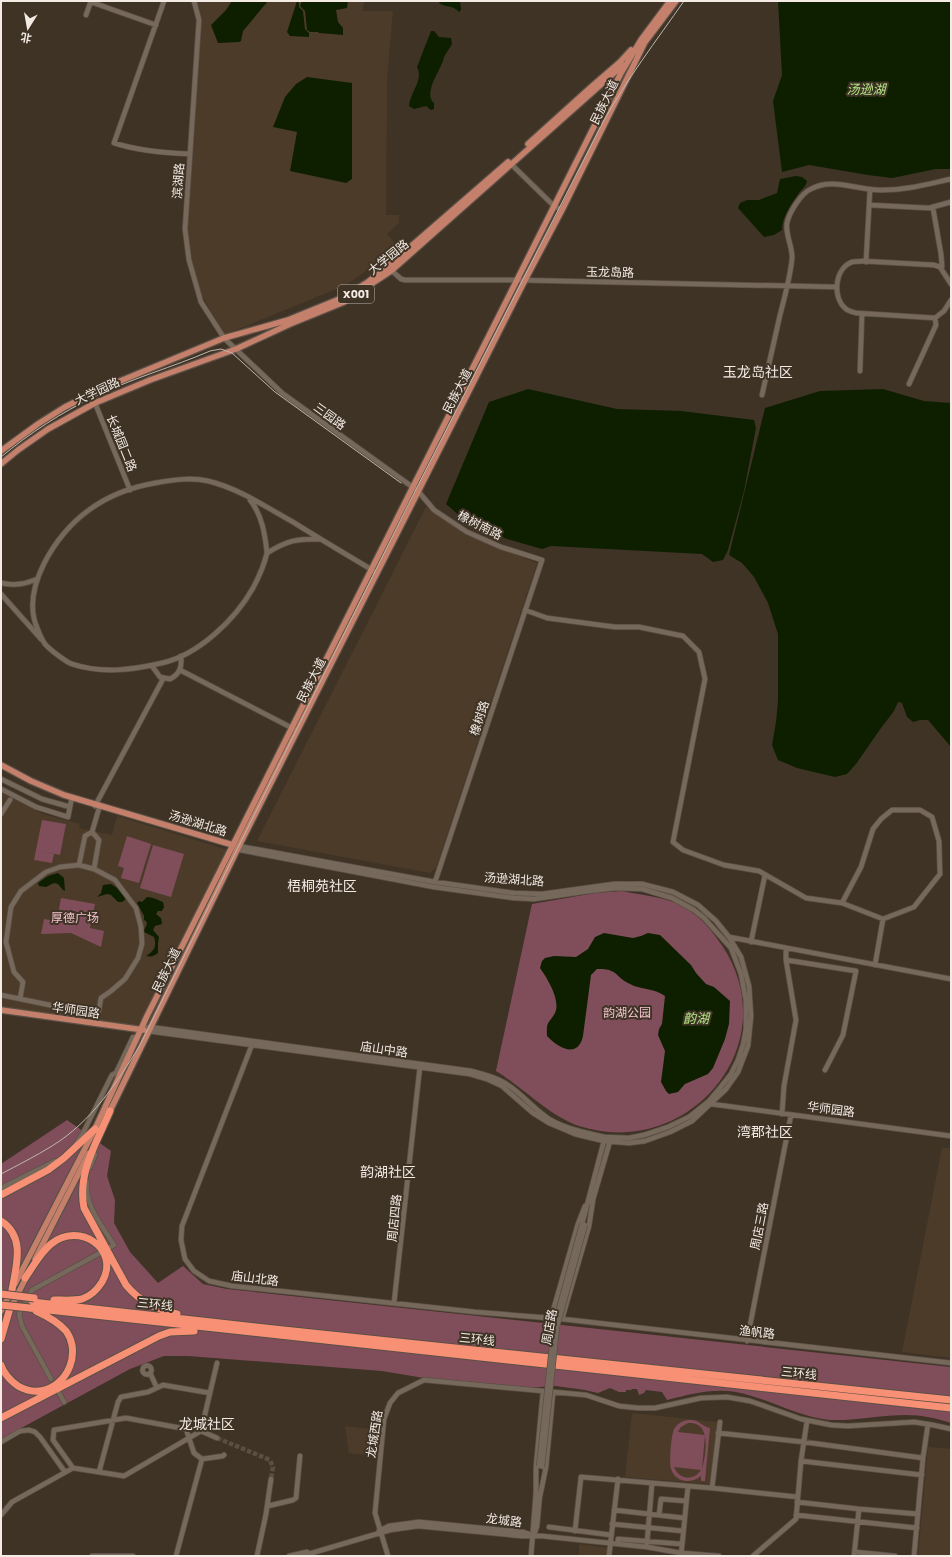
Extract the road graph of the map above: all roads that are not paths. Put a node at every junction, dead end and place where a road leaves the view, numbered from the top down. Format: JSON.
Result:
{"nodes":[{"id":1,"x":91,"y":1,"type":"edge"},
{"id":2,"x":164,"y":1,"type":"edge"},
{"id":3,"x":194,"y":1,"type":"edge"},
{"id":4,"x":670,"y":1,"type":"edge"},
{"id":5,"x":676,"y":1,"type":"edge"},
{"id":6,"x":86,"y":15,"type":"dead end"},
{"id":7,"x":156,"y":25,"type":"junction"},
{"id":8,"x":642,"y":42,"type":"junction"},
{"id":9,"x":627,"y":61,"type":"junction"},
{"id":10,"x":190,"y":154,"type":"junction"},
{"id":11,"x":510,"y":163,"type":"junction"},
{"id":12,"x":951,"y":179,"type":"edge"},
{"id":13,"x":870,"y":189,"type":"junction"},
{"id":14,"x":951,"y":202,"type":"edge"},
{"id":15,"x":869,"y":205,"type":"junction"},
{"id":16,"x":554,"y":206,"type":"junction"},
{"id":17,"x":933,"y":208,"type":"junction"},
{"id":18,"x":562,"y":210,"type":"junction"},
{"id":19,"x":866,"y":262,"type":"junction"},
{"id":20,"x":942,"y":266,"type":"dead end"},
{"id":21,"x":390,"y":269,"type":"junction"},
{"id":22,"x":516,"y":280,"type":"junction"},
{"id":23,"x":525,"y":280,"type":"junction"},
{"id":24,"x":951,"y":284,"type":"edge"},
{"id":25,"x":787,"y":286,"type":"junction"},
{"id":26,"x":837,"y":287,"type":"junction"},
{"id":27,"x":951,"y":300,"type":"edge"},
{"id":28,"x":862,"y":314,"type":"junction"},
{"id":29,"x":935,"y":318,"type":"junction"},
{"id":30,"x":224,"y":338,"type":"junction"},
{"id":31,"x":236,"y":349,"type":"junction"},
{"id":32,"x":860,"y":372,"type":"dead end"},
{"id":33,"x":909,"y":384,"type":"dead end"},
{"id":34,"x":762,"y":395,"type":"dead end"},
{"id":35,"x":95,"y":403,"type":"junction"},
{"id":36,"x":1,"y":451,"type":"edge"},
{"id":37,"x":1,"y":464,"type":"edge"},
{"id":38,"x":412,"y":487,"type":"junction"},
{"id":39,"x":130,"y":490,"type":"junction"},
{"id":40,"x":418,"y":491,"type":"junction"},
{"id":41,"x":249,"y":498,"type":"junction"},
{"id":42,"x":321,"y":540,"type":"junction"},
{"id":43,"x":267,"y":553,"type":"junction"},
{"id":44,"x":542,"y":560,"type":"joint"},
{"id":45,"x":371,"y":569,"type":"junction"},
{"id":46,"x":377,"y":573,"type":"junction"},
{"id":47,"x":37,"y":579,"type":"junction"},
{"id":48,"x":1,"y":583,"type":"edge"},
{"id":49,"x":1,"y":594,"type":"edge"},
{"id":50,"x":525,"y":610,"type":"junction"},
{"id":51,"x":44,"y":643,"type":"junction"},
{"id":52,"x":180,"y":656,"type":"junction"},
{"id":53,"x":152,"y":666,"type":"junction"},
{"id":54,"x":180,"y":670,"type":"junction"},
{"id":55,"x":163,"y":679,"type":"junction"},
{"id":56,"x":291,"y":728,"type":"junction"},
{"id":57,"x":297,"y":731,"type":"junction"},
{"id":58,"x":1,"y":766,"type":"edge"},
{"id":59,"x":1,"y":779,"type":"edge"},
{"id":60,"x":1,"y":789,"type":"edge"},
{"id":61,"x":72,"y":798,"type":"junction"},
{"id":62,"x":10,"y":800,"type":"dead end"},
{"id":63,"x":97,"y":806,"type":"junction"},
{"id":64,"x":70,"y":807,"type":"junction"},
{"id":65,"x":1,"y":814,"type":"edge"},
{"id":66,"x":92,"y":832,"type":"junction"},
{"id":67,"x":235,"y":847,"type":"junction"},
{"id":68,"x":79,"y":866,"type":"junction"},
{"id":69,"x":94,"y":869,"type":"junction"},
{"id":70,"x":765,"y":874,"type":"junction"},
{"id":71,"x":435,"y":882,"type":"junction"},
{"id":72,"x":842,"y":903,"type":"junction"},
{"id":73,"x":883,"y":919,"type":"junction"},
{"id":74,"x":729,"y":937,"type":"junction"},
{"id":75,"x":724,"y":940,"type":"junction"},
{"id":76,"x":751,"y":942,"type":"junction"},
{"id":77,"x":786,"y":948,"type":"junction"},
{"id":78,"x":786,"y":960,"type":"junction"},
{"id":79,"x":875,"y":965,"type":"junction"},
{"id":80,"x":951,"y":979,"type":"edge"},
{"id":81,"x":1,"y":995,"type":"edge"},
{"id":82,"x":20,"y":999,"type":"junction"},
{"id":83,"x":1,"y":1010,"type":"edge"},
{"id":84,"x":146,"y":1029,"type":"junction"},
{"id":85,"x":134,"y":1037,"type":"dead end"},
{"id":86,"x":253,"y":1043,"type":"junction"},
{"id":87,"x":420,"y":1066,"type":"junction"},
{"id":88,"x":825,"y":1070,"type":"dead end"},
{"id":89,"x":710,"y":1103,"type":"junction"},
{"id":90,"x":110,"y":1111,"type":"junction"},
{"id":91,"x":782,"y":1114,"type":"junction"},
{"id":92,"x":791,"y":1115,"type":"junction"},
{"id":93,"x":95,"y":1129,"type":"junction"},
{"id":94,"x":951,"y":1136,"type":"edge"},
{"id":95,"x":605,"y":1139,"type":"junction"},
{"id":96,"x":610,"y":1139,"type":"junction"},
{"id":97,"x":93,"y":1151,"type":"junction"},
{"id":98,"x":1,"y":1188,"type":"edge"},
{"id":99,"x":1,"y":1195,"type":"edge"},
{"id":100,"x":591,"y":1199,"type":"junction"},
{"id":101,"x":1,"y":1221,"type":"edge"},
{"id":102,"x":108,"y":1248,"type":"dead end"},
{"id":103,"x":100,"y":1253,"type":"dead end"},
{"id":104,"x":25,"y":1278,"type":"junction"},
{"id":105,"x":12,"y":1290,"type":"junction"},
{"id":106,"x":1,"y":1294,"type":"edge"},
{"id":107,"x":1,"y":1297,"type":"edge"},
{"id":108,"x":48,"y":1300,"type":"junction"},
{"id":109,"x":32,"y":1303,"type":"junction"},
{"id":110,"x":394,"y":1303,"type":"junction"},
{"id":111,"x":1,"y":1305,"type":"edge"},
{"id":112,"x":10,"y":1308,"type":"junction"},
{"id":113,"x":1,"y":1311,"type":"edge"},
{"id":114,"x":180,"y":1314,"type":"junction"},
{"id":115,"x":551,"y":1318,"type":"junction"},
{"id":116,"x":562,"y":1319,"type":"junction"},
{"id":117,"x":1,"y":1328,"type":"edge"},
{"id":118,"x":274,"y":1329,"type":"junction"},
{"id":119,"x":237,"y":1332,"type":"junction"},
{"id":120,"x":1,"y":1339,"type":"edge"},
{"id":121,"x":747,"y":1341,"type":"junction"},
{"id":122,"x":217,"y":1363,"type":"dead end"},
{"id":123,"x":951,"y":1363,"type":"edge"},
{"id":124,"x":1,"y":1365,"type":"edge"},
{"id":125,"x":150,"y":1373,"type":"dead end"},
{"id":126,"x":51,"y":1379,"type":"dead end"},
{"id":127,"x":156,"y":1388,"type":"junction"},
{"id":128,"x":58,"y":1391,"type":"dead end"},
{"id":129,"x":543,"y":1392,"type":"junction"},
{"id":130,"x":210,"y":1393,"type":"junction"},
{"id":131,"x":553,"y":1393,"type":"junction"},
{"id":132,"x":951,"y":1400,"type":"edge"},
{"id":133,"x":64,"y":1402,"type":"dead end"},
{"id":134,"x":951,"y":1408,"type":"edge"},
{"id":135,"x":1,"y":1418,"type":"edge"},
{"id":136,"x":113,"y":1420,"type":"junction"},
{"id":137,"x":807,"y":1420,"type":"junction"},
{"id":138,"x":720,"y":1422,"type":"dead end"},
{"id":139,"x":928,"y":1424,"type":"junction"},
{"id":140,"x":951,"y":1429,"type":"edge"},
{"id":141,"x":201,"y":1431,"type":"junction"},
{"id":142,"x":718,"y":1433,"type":"junction"},
{"id":143,"x":189,"y":1438,"type":"junction"},
{"id":144,"x":217,"y":1438,"type":"tunnel mouth"},
{"id":145,"x":1,"y":1442,"type":"edge"},
{"id":146,"x":804,"y":1442,"type":"junction"},
{"id":147,"x":224,"y":1455,"type":"dead end"},
{"id":148,"x":300,"y":1456,"type":"dead end"},
{"id":149,"x":923,"y":1458,"type":"junction"},
{"id":150,"x":202,"y":1459,"type":"junction"},
{"id":151,"x":801,"y":1461,"type":"junction"},
{"id":152,"x":73,"y":1468,"type":"junction"},
{"id":153,"x":65,"y":1472,"type":"junction"},
{"id":154,"x":99,"y":1472,"type":"junction"},
{"id":155,"x":922,"y":1475,"type":"junction"},
{"id":156,"x":271,"y":1479,"type":"tunnel mouth"},
{"id":157,"x":618,"y":1479,"type":"junction"},
{"id":158,"x":652,"y":1483,"type":"junction"},
{"id":159,"x":688,"y":1486,"type":"junction"},
{"id":160,"x":712,"y":1488,"type":"junction"},
{"id":161,"x":538,"y":1495,"type":"junction"},
{"id":162,"x":797,"y":1500,"type":"junction"},
{"id":163,"x":686,"y":1502,"type":"junction"},
{"id":164,"x":268,"y":1506,"type":"junction"},
{"id":165,"x":859,"y":1509,"type":"junction"},
{"id":166,"x":614,"y":1510,"type":"junction"},
{"id":167,"x":649,"y":1514,"type":"junction"},
{"id":168,"x":918,"y":1514,"type":"junction"},
{"id":169,"x":1,"y":1515,"type":"edge"},
{"id":170,"x":659,"y":1515,"type":"junction"},
{"id":171,"x":796,"y":1515,"type":"junction"},
{"id":172,"x":684,"y":1518,"type":"junction"},
{"id":173,"x":858,"y":1522,"type":"junction"},
{"id":174,"x":612,"y":1524,"type":"junction"},
{"id":175,"x":549,"y":1528,"type":"dead end"},
{"id":176,"x":648,"y":1528,"type":"junction"},
{"id":177,"x":917,"y":1528,"type":"junction"},
{"id":178,"x":575,"y":1531,"type":"junction"},
{"id":179,"x":683,"y":1531,"type":"junction"},
{"id":180,"x":380,"y":1532,"type":"junction"},
{"id":181,"x":611,"y":1534,"type":"junction"},
{"id":182,"x":534,"y":1535,"type":"junction"},
{"id":183,"x":647,"y":1541,"type":"junction"},
{"id":184,"x":610,"y":1543,"type":"junction"},
{"id":185,"x":618,"y":1544,"type":"junction"},
{"id":186,"x":681,"y":1544,"type":"junction"},
{"id":187,"x":647,"y":1547,"type":"junction"},
{"id":188,"x":681,"y":1554,"type":"edge"},
{"id":189,"x":854,"y":1554,"type":"edge"},
{"id":190,"x":92,"y":1556,"type":"edge"},
{"id":191,"x":133,"y":1556,"type":"edge"},
{"id":192,"x":176,"y":1556,"type":"edge"},
{"id":193,"x":257,"y":1556,"type":"edge"},
{"id":194,"x":289,"y":1556,"type":"edge"},
{"id":195,"x":302,"y":1556,"type":"edge"},
{"id":196,"x":388,"y":1556,"type":"edge"},
{"id":197,"x":531,"y":1556,"type":"edge"},
{"id":198,"x":609,"y":1556,"type":"edge"},
{"id":199,"x":715,"y":1556,"type":"edge"},
{"id":200,"x":719,"y":1556,"type":"edge"},
{"id":201,"x":753,"y":1556,"type":"edge"},
{"id":202,"x":895,"y":1556,"type":"edge"},
{"id":203,"x":914,"y":1556,"type":"edge"}],
"edges":[{"from":1,"to":6,"type":"street"},
{"from":1,"to":7,"type":"street"},
{"from":2,"to":7,"type":"street"},
{"from":3,"to":10,"type":"street","name":"滨湖路"},
{"from":4,"to":8,"type":"main road","number":"X001"},
{"from":5,"to":8,"type":"main road","name":"大学园路","number":"X001"},
{"from":7,"to":10,"type":"street"},
{"from":8,"to":9,"type":"main road","name":"大学园路","number":"X001"},
{"from":8,"to":11,"type":"main road","name":"大学园路","number":"X001"},
{"from":8,"to":18,"type":"main road","name":"民族大道"},
{"from":9,"to":11,"type":"main road","name":"大学园路","number":"X001"},
{"from":9,"to":16,"type":"main road","name":"民族大道"},
{"from":10,"to":30,"type":"street","name":"滨湖路"},
{"from":11,"to":16,"type":"street"},
{"from":11,"to":21,"type":"main road","name":"大学园路","number":"X001"},
{"from":12,"to":13,"type":"street"},
{"from":13,"to":15,"type":"street"},
{"from":13,"to":25,"type":"street"},
{"from":14,"to":17,"type":"street"},
{"from":15,"to":17,"type":"street"},
{"from":15,"to":19,"type":"street"},
{"from":16,"to":18,"type":"street"},
{"from":16,"to":22,"type":"main road","name":"民族大道"},
{"from":17,"to":20,"type":"street"},
{"from":18,"to":23,"type":"main road","name":"民族大道"},
{"from":19,"to":24,"type":"street"},
{"from":19,"to":26,"type":"street"},
{"from":21,"to":22,"type":"street","name":"玉龙岛路"},
{"from":21,"to":30,"type":"main road","name":"大学园路","number":"X001"},
{"from":21,"to":31,"type":"main road","name":"大学园路","number":"X001"},
{"from":22,"to":23,"type":"street","name":"玉龙岛路"},
{"from":22,"to":38,"type":"main road","name":"民族大道"},
{"from":23,"to":25,"type":"street","name":"玉龙岛路"},
{"from":23,"to":40,"type":"main road","name":"民族大道"},
{"from":25,"to":26,"type":"street","name":"玉龙岛路"},
{"from":25,"to":34,"type":"street"},
{"from":26,"to":28,"type":"street"},
{"from":27,"to":29,"type":"street"},
{"from":28,"to":29,"type":"street"},
{"from":28,"to":32,"type":"street"},
{"from":29,"to":33,"type":"street"},
{"from":30,"to":31,"type":"street","name":"滨湖路"},
{"from":30,"to":36,"type":"main road","name":"大学园路","number":"X001"},
{"from":31,"to":35,"type":"main road","name":"大学园路","number":"X001"},
{"from":31,"to":38,"type":"street","name":"三园路"},
{"from":35,"to":37,"type":"main road","name":"大学园路","number":"X001"},
{"from":35,"to":39,"type":"street","name":"长城园二路"},
{"from":38,"to":40,"type":"street","name":"三园路"},
{"from":38,"to":45,"type":"main road","name":"民族大道"},
{"from":39,"to":41,"type":"street"},
{"from":39,"to":47,"type":"street"},
{"from":40,"to":44,"type":"street","name":"橡树南路"},
{"from":40,"to":46,"type":"main road","name":"民族大道"},
{"from":41,"to":42,"type":"street"},
{"from":41,"to":43,"type":"street"},
{"from":42,"to":43,"type":"street"},
{"from":42,"to":45,"type":"street"},
{"from":43,"to":52,"type":"street"},
{"from":44,"to":50,"type":"street","name":"橡树路"},
{"from":45,"to":46,"type":"street"},
{"from":45,"to":56,"type":"main road","name":"民族大道"},
{"from":46,"to":57,"type":"main road","name":"民族大道"},
{"from":47,"to":48,"type":"street"},
{"from":47,"to":51,"type":"street"},
{"from":49,"to":51,"type":"street"},
{"from":50,"to":70,"type":"street"},
{"from":50,"to":71,"type":"street","name":"橡树路"},
{"from":51,"to":53,"type":"street"},
{"from":52,"to":53,"type":"street"},
{"from":52,"to":54,"type":"street"},
{"from":53,"to":55,"type":"street"},
{"from":54,"to":55,"type":"street"},
{"from":54,"to":56,"type":"street"},
{"from":55,"to":63,"type":"street"},
{"from":56,"to":57,"type":"street"},
{"from":56,"to":67,"type":"main road","name":"民族大道"},
{"from":57,"to":67,"type":"main road","name":"民族大道"},
{"from":58,"to":61,"type":"main road","name":"汤逊湖北路"},
{"from":59,"to":64,"type":"street"},
{"from":60,"to":64,"type":"street"},
{"from":61,"to":63,"type":"main road","name":"汤逊湖北路"},
{"from":61,"to":64,"type":"street"},
{"from":62,"to":65,"type":"street"},
{"from":63,"to":66,"type":"street"},
{"from":63,"to":67,"type":"main road","name":"汤逊湖北路"},
{"from":66,"to":68,"type":"street"},
{"from":66,"to":69,"type":"street"},
{"from":67,"to":71,"type":"street","name":"汤逊湖北路"},
{"from":67,"to":75,"type":"street","name":"汤逊湖北路"},
{"from":67,"to":84,"type":"main road","name":"民族大道"},
{"from":68,"to":69,"type":"street"},
{"from":68,"to":82,"type":"street"},
{"from":69,"to":82,"type":"street"},
{"from":70,"to":72,"type":"street"},
{"from":70,"to":76,"type":"street"},
{"from":71,"to":74,"type":"street","name":"汤逊湖北路"},
{"from":72,"to":73,"type":"street"},
{"from":72,"to":73,"type":"street"},
{"from":73,"to":79,"type":"street"},
{"from":74,"to":75,"type":"street"},
{"from":74,"to":76,"type":"street"},
{"from":74,"to":89,"type":"street","name":"汤逊湖北路"},
{"from":75,"to":89,"type":"street","name":"汤逊湖北路"},
{"from":76,"to":77,"type":"street"},
{"from":77,"to":78,"type":"street"},
{"from":77,"to":79,"type":"street"},
{"from":78,"to":88,"type":"street"},
{"from":78,"to":91,"type":"street"},
{"from":79,"to":80,"type":"street"},
{"from":81,"to":82,"type":"street"},
{"from":83,"to":84,"type":"main road","name":"华师园路"},
{"from":84,"to":86,"type":"street","name":"庙山中路"},
{"from":84,"to":90,"type":"main road","name":"民族大道"},
{"from":84,"to":93,"type":"main road","name":"民族大道"},
{"from":85,"to":98,"type":"street"},
{"from":86,"to":87,"type":"street","name":"庙山中路"},
{"from":86,"to":110,"type":"street","name":"庙山北路"},
{"from":87,"to":95,"type":"street","name":"庙山中路"},
{"from":87,"to":110,"type":"street","name":"周店四路"},
{"from":89,"to":91,"type":"street","name":"华师园路"},
{"from":89,"to":96,"type":"street","name":"汤逊湖北路"},
{"from":90,"to":97,"type":"highway"},
{"from":90,"to":104,"type":"main road","name":"民族大道"},
{"from":91,"to":92,"type":"street","name":"华师园路"},
{"from":92,"to":94,"type":"street","name":"华师园路"},
{"from":92,"to":121,"type":"street","name":"周店三路"},
{"from":93,"to":99,"type":"highway"},
{"from":93,"to":105,"type":"main road","name":"民族大道"},
{"from":95,"to":96,"type":"street","name":"庙山中路"},
{"from":95,"to":100,"type":"street","name":"周店路"},
{"from":96,"to":100,"type":"street","name":"周店路"},
{"from":97,"to":102,"type":"street"},
{"from":97,"to":114,"type":"highway"},
{"from":100,"to":115,"type":"street"},
{"from":100,"to":116,"type":"street"},
{"from":100,"to":161,"type":"street","name":"周店路","bridge":true},
{"from":101,"to":105,"type":"highway"},
{"from":103,"to":126,"type":"street"},
{"from":104,"to":108,"type":"highway"},
{"from":104,"to":112,"type":"main road","name":"民族大道"},
{"from":105,"to":113,"type":"main road","name":"民族大道"},
{"from":106,"to":109,"type":"highway","bridge":true},
{"from":107,"to":109,"type":"highway","name":"三环线"},
{"from":108,"to":109,"type":"highway"},
{"from":108,"to":114,"type":"highway"},
{"from":109,"to":111,"type":"highway","name":"三环线","bridge":true},
{"from":109,"to":118,"type":"highway","name":"三环线"},
{"from":109,"to":119,"type":"highway","name":"三环线"},
{"from":109,"to":124,"type":"highway"},
{"from":110,"to":115,"type":"street","name":"庙山北路"},
{"from":112,"to":117,"type":"main road","name":"民族大道"},
{"from":112,"to":120,"type":"highway"},
{"from":114,"to":118,"type":"highway"},
{"from":115,"to":116,"type":"street","name":"庙山北路"},
{"from":116,"to":121,"type":"street","name":"渔帆路"},
{"from":118,"to":132,"type":"highway","name":"三环线"},
{"from":119,"to":134,"type":"highway","name":"三环线"},
{"from":119,"to":135,"type":"highway"},
{"from":121,"to":123,"type":"street","name":"渔帆路"},
{"from":122,"to":130,"type":"street"},
{"from":125,"to":127,"type":"street"},
{"from":127,"to":130,"type":"street"},
{"from":127,"to":136,"type":"street"},
{"from":128,"to":133,"type":"street"},
{"from":129,"to":131,"type":"street","name":"龙城西路"},
{"from":129,"to":161,"type":"street"},
{"from":129,"to":180,"type":"street","name":"龙城西路"},
{"from":130,"to":141,"type":"street"},
{"from":131,"to":137,"type":"street","name":"龙城西路"},
{"from":131,"to":161,"type":"street"},
{"from":136,"to":143,"type":"street"},
{"from":136,"to":152,"type":"street"},
{"from":136,"to":154,"type":"street"},
{"from":137,"to":139,"type":"street","name":"龙城西路"},
{"from":137,"to":146,"type":"street"},
{"from":138,"to":142,"type":"street"},
{"from":139,"to":140,"type":"street","name":"龙城西路"},
{"from":139,"to":149,"type":"street"},
{"from":141,"to":143,"type":"street"},
{"from":141,"to":144,"type":"street"},
{"from":142,"to":146,"type":"street"},
{"from":142,"to":160,"type":"street"},
{"from":143,"to":150,"type":"street"},
{"from":143,"to":154,"type":"street"},
{"from":145,"to":153,"type":"street"},
{"from":146,"to":149,"type":"street"},
{"from":146,"to":151,"type":"street"},
{"from":147,"to":150,"type":"street"},
{"from":148,"to":164,"type":"street"},
{"from":149,"to":155,"type":"street"},
{"from":150,"to":192,"type":"street"},
{"from":151,"to":155,"type":"street"},
{"from":151,"to":162,"type":"street"},
{"from":152,"to":153,"type":"street"},
{"from":152,"to":154,"type":"street"},
{"from":153,"to":169,"type":"street"},
{"from":155,"to":168,"type":"street"},
{"from":156,"to":164,"type":"street"},
{"from":157,"to":158,"type":"street"},
{"from":157,"to":166,"type":"street"},
{"from":157,"to":178,"type":"street"},
{"from":158,"to":159,"type":"street"},
{"from":158,"to":167,"type":"street"},
{"from":159,"to":160,"type":"street"},
{"from":159,"to":163,"type":"street"},
{"from":160,"to":162,"type":"street"},
{"from":161,"to":182,"type":"street","name":"周店路"},
{"from":162,"to":165,"type":"street"},
{"from":162,"to":171,"type":"street"},
{"from":163,"to":170,"type":"street"},
{"from":163,"to":172,"type":"street"},
{"from":164,"to":193,"type":"street"},
{"from":165,"to":168,"type":"street"},
{"from":165,"to":173,"type":"street"},
{"from":166,"to":167,"type":"street"},
{"from":166,"to":174,"type":"street"},
{"from":167,"to":170,"type":"street"},
{"from":167,"to":176,"type":"street"},
{"from":168,"to":177,"type":"street"},
{"from":170,"to":172,"type":"street"},
{"from":171,"to":173,"type":"street"},
{"from":171,"to":201,"type":"street"},
{"from":172,"to":179,"type":"street"},
{"from":173,"to":177,"type":"street"},
{"from":173,"to":189,"type":"street"},
{"from":174,"to":176,"type":"street"},
{"from":174,"to":181,"type":"street"},
{"from":175,"to":178,"type":"street"},
{"from":176,"to":179,"type":"street"},
{"from":176,"to":183,"type":"street"},
{"from":177,"to":203,"type":"street"},
{"from":178,"to":181,"type":"street"},
{"from":179,"to":186,"type":"street"},
{"from":180,"to":182,"type":"street","name":"龙城路"},
{"from":180,"to":194,"type":"street","name":"龙城路"},
{"from":180,"to":195,"type":"street","name":"龙城路"},
{"from":180,"to":196,"type":"street","name":"龙城西路"},
{"from":181,"to":184,"type":"street"},
{"from":182,"to":184,"type":"street","name":"龙城路"},
{"from":182,"to":197,"type":"street","name":"周店路"},
{"from":183,"to":185,"type":"street"},
{"from":183,"to":186,"type":"street"},
{"from":183,"to":187,"type":"street"},
{"from":184,"to":185,"type":"street","name":"龙城路"},
{"from":184,"to":198,"type":"street"},
{"from":185,"to":187,"type":"street","name":"龙城路"},
{"from":186,"to":188,"type":"street"},
{"from":187,"to":188,"type":"street","name":"龙城路"},
{"from":188,"to":199,"type":"street","name":"龙城路"},
{"from":189,"to":202,"type":"street"},
{"from":190,"to":191,"type":"street"},
{"from":199,"to":200,"type":"street","name":"龙城路"}]}
